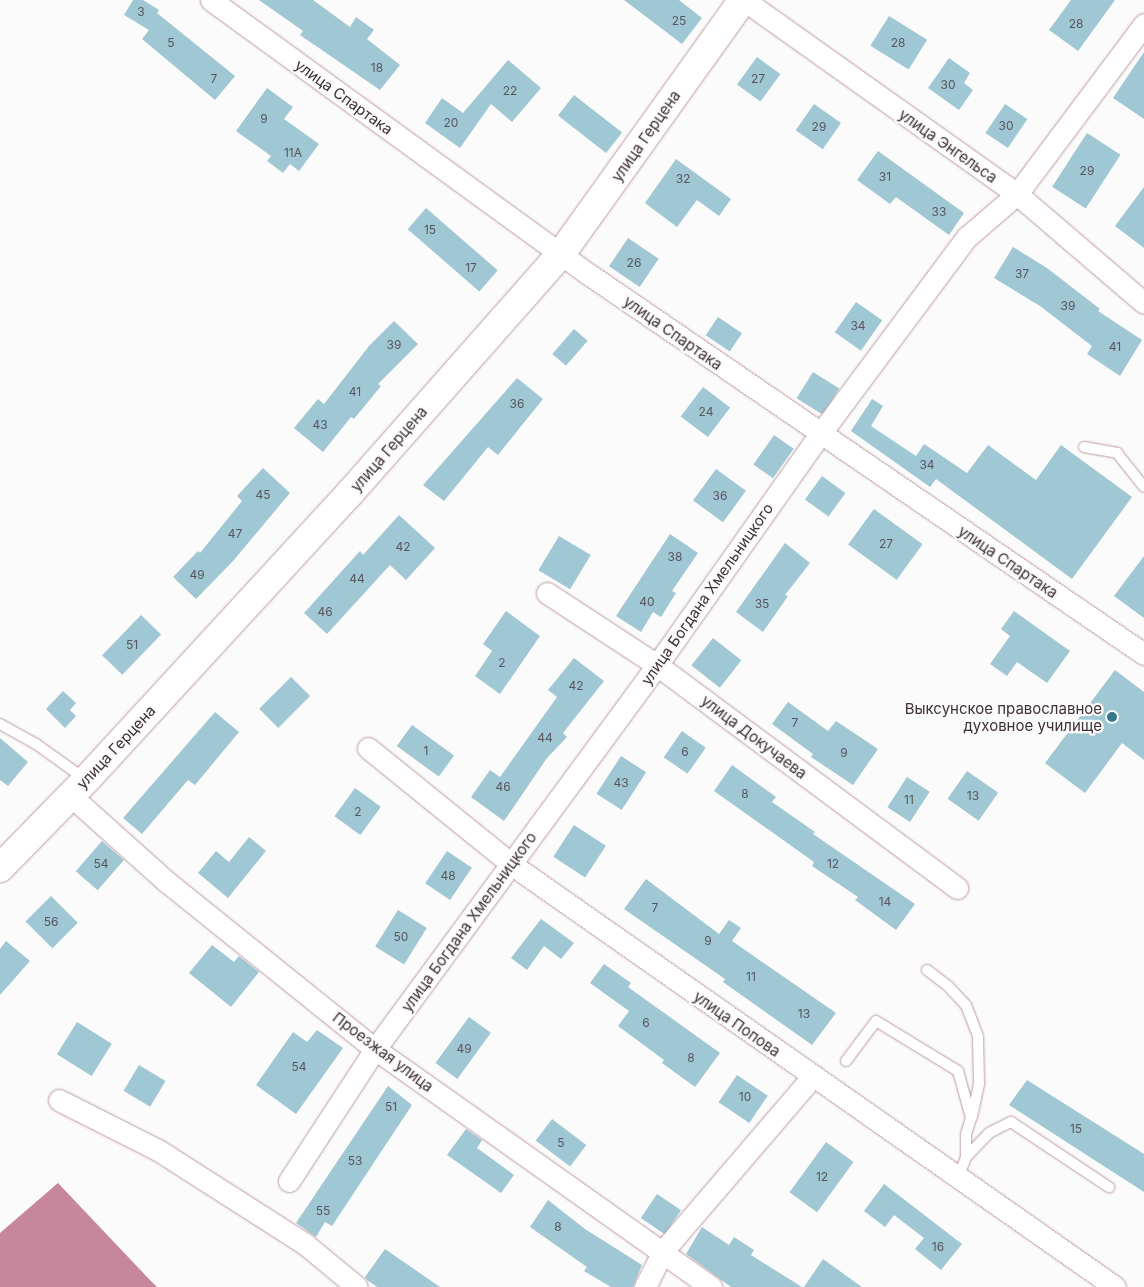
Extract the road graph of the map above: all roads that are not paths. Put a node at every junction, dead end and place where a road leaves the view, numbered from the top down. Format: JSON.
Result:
{"nodes":[{"id":1,"x":211,"y":0,"type":"edge"},
{"id":2,"x":744,"y":0,"type":"edge"},
{"id":3,"x":1144,"y":24,"type":"edge"},
{"id":4,"x":1017,"y":194,"type":"junction"},
{"id":5,"x":561,"y":254,"type":"junction"},
{"id":6,"x":1144,"y":303,"type":"edge"},
{"id":7,"x":820,"y":434,"type":"junction"},
{"id":8,"x":1084,"y":447,"type":"dead end"},
{"id":9,"x":1144,"y":487,"type":"edge"},
{"id":10,"x":547,"y":593,"type":"dead end"},
{"id":11,"x":1144,"y":654,"type":"edge"},
{"id":12,"x":657,"y":664,"type":"junction"},
{"id":13,"x":0,"y":724,"type":"edge"},
{"id":14,"x":368,"y":748,"type":"dead end"},
{"id":15,"x":78,"y":788,"type":"junction"},
{"id":16,"x":511,"y":864,"type":"junction"},
{"id":17,"x":0,"y":868,"type":"edge"},
{"id":18,"x":957,"y":888,"type":"dead end"},
{"id":19,"x":927,"y":970,"type":"dead end"},
{"id":20,"x":375,"y":1049,"type":"junction"},
{"id":21,"x":846,"y":1061,"type":"dead end"},
{"id":22,"x":812,"y":1076,"type":"junction"},
{"id":23,"x":59,"y":1100,"type":"dead end"},
{"id":24,"x":971,"y":1118,"type":"junction"},
{"id":25,"x":966,"y":1157,"type":"junction"},
{"id":26,"x":958,"y":1179,"type":"junction"},
{"id":27,"x":289,"y":1180,"type":"dead end"},
{"id":28,"x":1108,"y":1186,"type":"dead end"},
{"id":29,"x":663,"y":1251,"type":"junction"},
{"id":30,"x":357,"y":1287,"type":"edge"},
{"id":31,"x":645,"y":1287,"type":"edge"},
{"id":32,"x":711,"y":1287,"type":"edge"},
{"id":33,"x":1116,"y":1287,"type":"edge"}],
"edges":[{"from":1,"to":5,"type":"street","name":"улица Спартака"},
{"from":2,"to":4,"type":"street","name":"улица Энгельса"},
{"from":2,"to":5,"type":"street","name":"улица Герцена"},
{"from":3,"to":4,"type":"street","name":"улица Богдана Хмельницкого"},
{"from":4,"to":6,"type":"street","name":"улица Энгельса"},
{"from":4,"to":7,"type":"street","name":"улица Богдана Хмельницкого"},
{"from":5,"to":7,"type":"street","name":"улица Спартака"},
{"from":5,"to":15,"type":"street","name":"улица Герцена"},
{"from":7,"to":11,"type":"street","name":"улица Спартака"},
{"from":7,"to":12,"type":"street","name":"улица Богдана Хмельницкого"},
{"from":8,"to":9,"type":"lane"},
{"from":10,"to":12,"type":"street","name":"улица Докучаева"},
{"from":12,"to":16,"type":"street","name":"улица Богдана Хмельницкого"},
{"from":12,"to":18,"type":"street","name":"улица Докучаева"},
{"from":13,"to":15,"type":"lane"},
{"from":14,"to":16,"type":"street","name":"улица Попова"},
{"from":15,"to":17,"type":"street","name":"улица Герцена"},
{"from":15,"to":20,"type":"street","name":"Проезжая улица"},
{"from":16,"to":20,"type":"street","name":"улица Богдана Хмельницкого"},
{"from":16,"to":22,"type":"street","name":"улица Попова"},
{"from":19,"to":24,"type":"lane"},
{"from":20,"to":27,"type":"street","name":"улица Богдана Хмельницкого"},
{"from":20,"to":29,"type":"street","name":"Проезжая улица"},
{"from":21,"to":24,"type":"lane"},
{"from":22,"to":26,"type":"street","name":"улица Попова"},
{"from":22,"to":29,"type":"street"},
{"from":23,"to":30,"type":"street"},
{"from":24,"to":25,"type":"lane"},
{"from":25,"to":26,"type":"lane"},
{"from":25,"to":28,"type":"lane"},
{"from":26,"to":33,"type":"street","name":"улица Попова"},
{"from":29,"to":31,"type":"street"},
{"from":29,"to":32,"type":"street","name":"Проезжая улица"}]}
